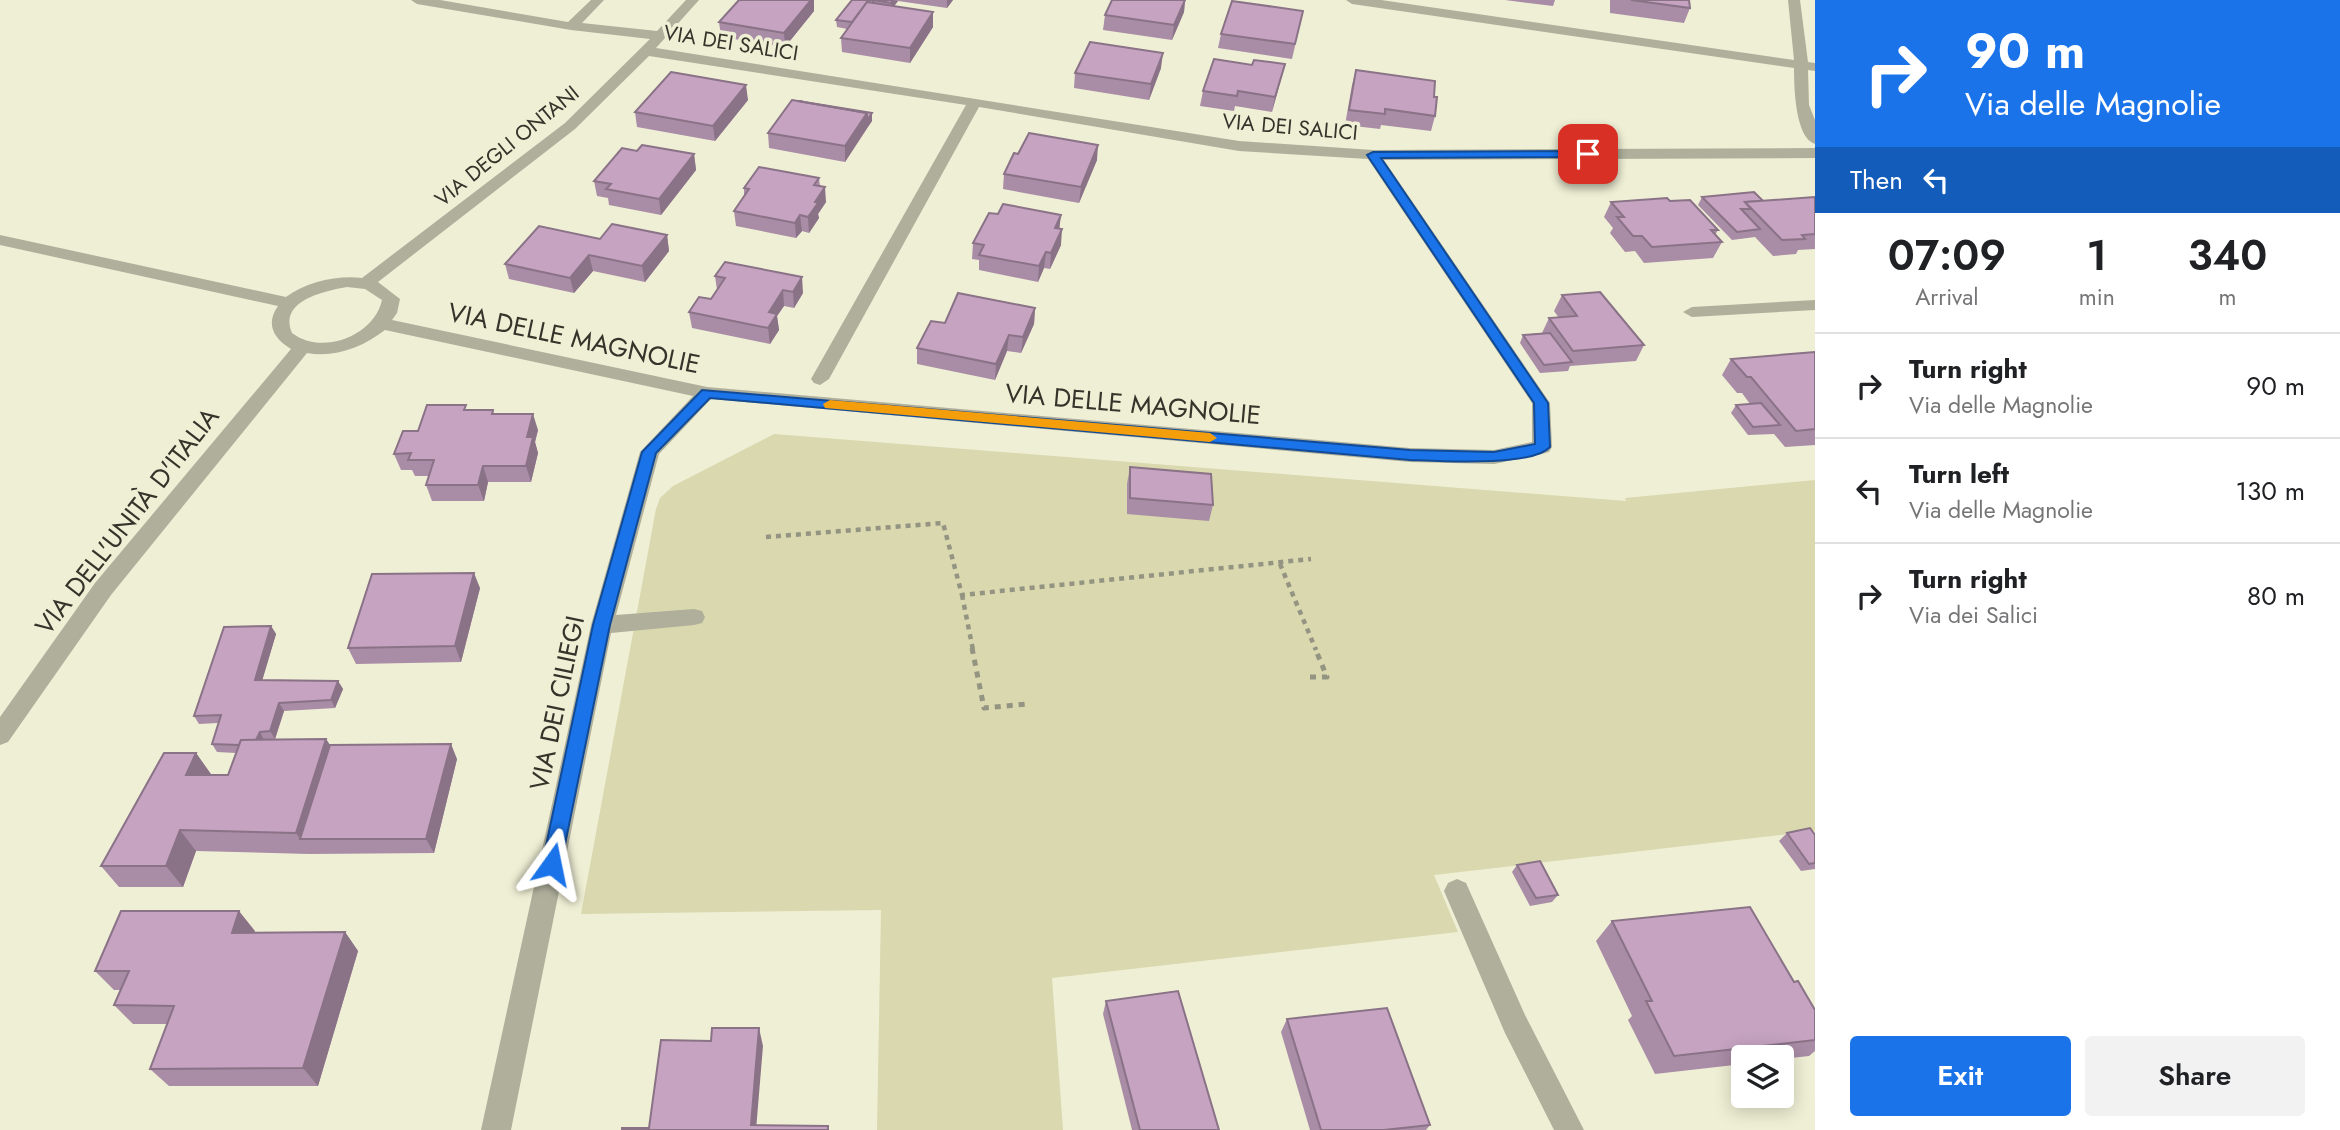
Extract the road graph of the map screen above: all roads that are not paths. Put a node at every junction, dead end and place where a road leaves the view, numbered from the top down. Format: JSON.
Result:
{"nodes":[{"id":1,"x":417,"y":0,"type":"edge"},
{"id":2,"x":598,"y":0,"type":"edge"},
{"id":3,"x":693,"y":0,"type":"edge"},
{"id":4,"x":1352,"y":0,"type":"edge"},
{"id":5,"x":1794,"y":0,"type":"edge"},
{"id":6,"x":571,"y":26,"type":"junction"},
{"id":7,"x":661,"y":36,"type":"junction"},
{"id":8,"x":646,"y":51,"type":"junction"},
{"id":9,"x":1808,"y":65,"type":"edge"},
{"id":10,"x":975,"y":102,"type":"junction"},
{"id":11,"x":1815,"y":140,"type":"edge"},
{"id":12,"x":1815,"y":153,"type":"edge"},
{"id":13,"x":1373,"y":155,"type":"junction"},
{"id":14,"x":0,"y":240,"type":"edge"},
{"id":15,"x":367,"y":283,"type":"junction"},
{"id":16,"x":289,"y":303,"type":"junction"},
{"id":17,"x":1815,"y":305,"type":"edge"},
{"id":18,"x":1692,"y":312,"type":"dead end"},
{"id":19,"x":383,"y":324,"type":"junction"},
{"id":20,"x":303,"y":346,"type":"junction"},
{"id":21,"x":820,"y":379,"type":"dead end"},
{"id":22,"x":707,"y":394,"type":"junction"},
{"id":23,"x":694,"y":617,"type":"dead end"},
{"id":24,"x":602,"y":625,"type":"junction"},
{"id":25,"x":0,"y":734,"type":"edge"},
{"id":26,"x":1457,"y":891,"type":"dead end"},
{"id":27,"x":496,"y":1130,"type":"edge"},
{"id":28,"x":1569,"y":1130,"type":"edge"}],
"edges":[{"from":1,"to":6,"type":"street"},
{"from":2,"to":6,"type":"street"},
{"from":3,"to":7,"type":"street","name":"VIA DEGLI ONTANI"},
{"from":4,"to":9,"type":"street"},
{"from":5,"to":9,"type":"street"},
{"from":6,"to":7,"type":"street"},
{"from":7,"to":8,"type":"street","name":"VIA DEGLI ONTANI"},
{"from":8,"to":10,"type":"street","name":"VIA DEI SALICI"},
{"from":8,"to":15,"type":"street","name":"VIA DEGLI ONTANI"},
{"from":9,"to":11,"type":"street"},
{"from":10,"to":13,"type":"street","name":"VIA DEI SALICI"},
{"from":10,"to":21,"type":"street"},
{"from":12,"to":13,"type":"street","name":"VIA DEI SALICI"},
{"from":13,"to":22,"type":"street","name":"VIA DELLE MAGNOLIE"},
{"from":14,"to":16,"type":"street"},
{"from":15,"to":16,"type":"street"},
{"from":15,"to":19,"type":"street"},
{"from":16,"to":20,"type":"street"},
{"from":17,"to":18,"type":"street"},
{"from":19,"to":20,"type":"street"},
{"from":19,"to":22,"type":"street","name":"VIA DELLE MAGNOLIE"},
{"from":20,"to":25,"type":"street","name":"VIA DELL'UNITÀ D'ITALIA"},
{"from":22,"to":24,"type":"street","name":"VIA DEI CILIEGI"},
{"from":23,"to":24,"type":"street"},
{"from":24,"to":27,"type":"street","name":"VIA DEI CILIEGI"},
{"from":26,"to":28,"type":"street"}]}
